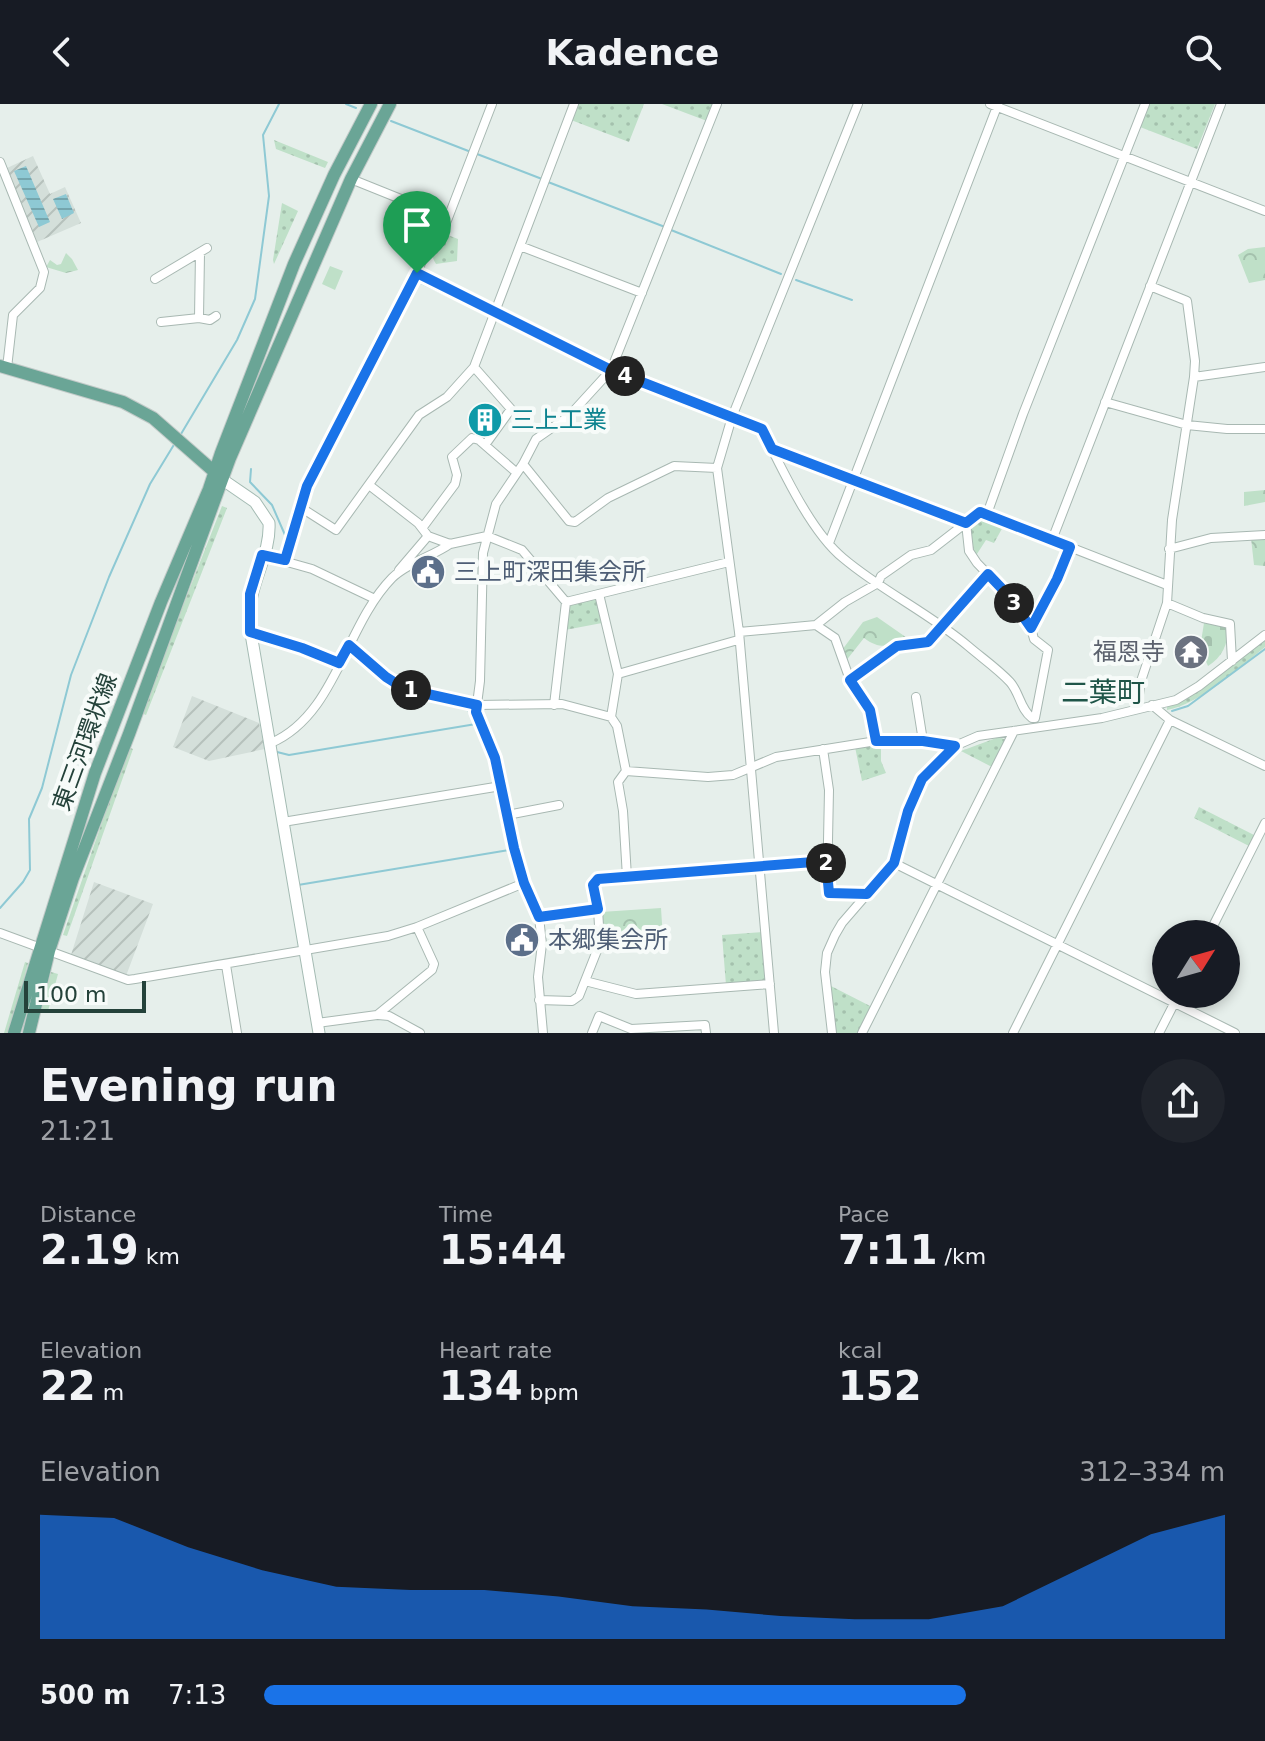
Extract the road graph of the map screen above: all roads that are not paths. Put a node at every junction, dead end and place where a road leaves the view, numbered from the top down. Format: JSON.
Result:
{"nodes":[{"id":1,"x":371,"y":104,"type":"edge"},
{"id":2,"x":390,"y":104,"type":"edge"},
{"id":3,"x":492,"y":104,"type":"edge"},
{"id":4,"x":574,"y":104,"type":"edge"},
{"id":5,"x":717,"y":104,"type":"edge"},
{"id":6,"x":858,"y":104,"type":"edge"},
{"id":7,"x":1145,"y":104,"type":"edge"},
{"id":8,"x":1221,"y":104,"type":"edge"},
{"id":9,"x":995,"y":105,"type":"edge"},
{"id":10,"x":1124,"y":157,"type":"junction"},
{"id":11,"x":0,"y":162,"type":"edge"},
{"id":12,"x":2,"y":178,"type":"edge"},
{"id":13,"x":351,"y":179,"type":"junction"},
{"id":14,"x":1190,"y":182,"type":"junction"},
{"id":15,"x":1265,"y":211,"type":"edge"},
{"id":16,"x":448,"y":218,"type":"junction"},
{"id":17,"x":520,"y":246,"type":"junction"},
{"id":18,"x":417,"y":273,"type":"junction"},
{"id":19,"x":155,"y":279,"type":"dead end"},
{"id":20,"x":1150,"y":286,"type":"junction"},
{"id":21,"x":642,"y":293,"type":"junction"},
{"id":22,"x":494,"y":312,"type":"junction"},
{"id":23,"x":216,"y":316,"type":"dead end"},
{"id":24,"x":199,"y":318,"type":"junction"},
{"id":25,"x":161,"y":322,"type":"dead end"},
{"id":26,"x":4,"y":367,"type":"edge"},
{"id":27,"x":474,"y":367,"type":"junction"},
{"id":28,"x":1265,"y":367,"type":"edge"},
{"id":29,"x":611,"y":370,"type":"junction"},
{"id":30,"x":1194,"y":377,"type":"junction"},
{"id":31,"x":1105,"y":402,"type":"junction"},
{"id":32,"x":732,"y":417,"type":"junction"},
{"id":33,"x":1187,"y":425,"type":"junction"},
{"id":34,"x":1265,"y":429,"type":"edge"},
{"id":35,"x":485,"y":445,"type":"junction"},
{"id":36,"x":772,"y":449,"type":"junction"},
{"id":37,"x":523,"y":464,"type":"junction"},
{"id":38,"x":717,"y":468,"type":"junction"},
{"id":39,"x":517,"y":473,"type":"junction"},
{"id":40,"x":219,"y":476,"type":"junction"},
{"id":41,"x":854,"y":480,"type":"junction"},
{"id":42,"x":369,"y":485,"type":"junction"},
{"id":43,"x":300,"y":507,"type":"junction"},
{"id":44,"x":987,"y":514,"type":"junction"},
{"id":45,"x":966,"y":523,"type":"junction"},
{"id":46,"x":423,"y":527,"type":"junction"},
{"id":47,"x":1265,"y":535,"type":"edge"},
{"id":48,"x":428,"y":536,"type":"junction"},
{"id":49,"x":487,"y":536,"type":"junction"},
{"id":50,"x":1052,"y":540,"type":"junction"},
{"id":51,"x":829,"y":543,"type":"junction"},
{"id":52,"x":450,"y":544,"type":"junction"},
{"id":53,"x":1070,"y":547,"type":"junction"},
{"id":54,"x":1169,"y":549,"type":"junction"},
{"id":55,"x":262,"y":555,"type":"junction"},
{"id":56,"x":285,"y":560,"type":"junction"},
{"id":57,"x":729,"y":562,"type":"junction"},
{"id":58,"x":988,"y":574,"type":"junction"},
{"id":59,"x":393,"y":576,"type":"junction"},
{"id":60,"x":878,"y":583,"type":"junction"},
{"id":61,"x":1167,"y":585,"type":"junction"},
{"id":62,"x":599,"y":594,"type":"junction"},
{"id":63,"x":375,"y":599,"type":"junction"},
{"id":64,"x":566,"y":602,"type":"junction"},
{"id":65,"x":1167,"y":603,"type":"junction"},
{"id":66,"x":943,"y":624,"type":"junction"},
{"id":67,"x":816,"y":625,"type":"junction"},
{"id":68,"x":1031,"y":628,"type":"junction"},
{"id":69,"x":250,"y":632,"type":"junction"},
{"id":70,"x":1265,"y":635,"type":"edge"},
{"id":71,"x":739,"y":636,"type":"junction"},
{"id":72,"x":349,"y":645,"type":"junction"},
{"id":73,"x":1232,"y":661,"type":"junction"},
{"id":74,"x":339,"y":663,"type":"junction"},
{"id":75,"x":618,"y":674,"type":"junction"},
{"id":76,"x":850,"y":680,"type":"junction"},
{"id":77,"x":916,"y":697,"type":"dead end"},
{"id":78,"x":477,"y":705,"type":"junction"},
{"id":79,"x":554,"y":705,"type":"junction"},
{"id":80,"x":1152,"y":705,"type":"junction"},
{"id":81,"x":1137,"y":708,"type":"junction"},
{"id":82,"x":611,"y":717,"type":"junction"},
{"id":83,"x":1170,"y":720,"type":"junction"},
{"id":84,"x":1014,"y":731,"type":"junction"},
{"id":85,"x":876,"y":741,"type":"junction"},
{"id":86,"x":923,"y":741,"type":"junction"},
{"id":87,"x":271,"y":743,"type":"junction"},
{"id":88,"x":955,"y":746,"type":"junction"},
{"id":89,"x":823,"y":749,"type":"junction"},
{"id":90,"x":1265,"y":766,"type":"edge"},
{"id":91,"x":753,"y":769,"type":"junction"},
{"id":92,"x":626,"y":771,"type":"junction"},
{"id":93,"x":501,"y":786,"type":"junction"},
{"id":94,"x":559,"y":805,"type":"dead end"},
{"id":95,"x":507,"y":815,"type":"junction"},
{"id":96,"x":283,"y":822,"type":"junction"},
{"id":97,"x":1265,"y":823,"type":"edge"},
{"id":98,"x":826,"y":861,"type":"junction"},
{"id":99,"x":894,"y":863,"type":"junction"},
{"id":100,"x":761,"y":867,"type":"junction"},
{"id":101,"x":627,"y":877,"type":"junction"},
{"id":102,"x":524,"y":883,"type":"junction"},
{"id":103,"x":937,"y":884,"type":"junction"},
{"id":104,"x":867,"y":894,"type":"junction"},
{"id":105,"x":598,"y":909,"type":"junction"},
{"id":106,"x":539,"y":917,"type":"junction"},
{"id":107,"x":1216,"y":920,"type":"edge"},
{"id":108,"x":417,"y":927,"type":"junction"},
{"id":109,"x":0,"y":933,"type":"edge"},
{"id":110,"x":1057,"y":944,"type":"junction"},
{"id":111,"x":44,"y":949,"type":"junction"},
{"id":112,"x":304,"y":949,"type":"junction"},
{"id":113,"x":226,"y":965,"type":"junction"},
{"id":114,"x":585,"y":981,"type":"junction"},
{"id":115,"x":770,"y":984,"type":"junction"},
{"id":116,"x":1152,"y":987,"type":"edge"},
{"id":117,"x":539,"y":1000,"type":"junction"},
{"id":118,"x":1171,"y":1008,"type":"edge"},
{"id":119,"x":1193,"y":1008,"type":"edge"},
{"id":120,"x":377,"y":1015,"type":"junction"},
{"id":121,"x":318,"y":1028,"type":"edge"},
{"id":122,"x":14,"y":1033,"type":"edge"},
{"id":123,"x":29,"y":1033,"type":"edge"},
{"id":124,"x":237,"y":1033,"type":"edge"},
{"id":125,"x":420,"y":1033,"type":"edge"},
{"id":126,"x":543,"y":1033,"type":"edge"},
{"id":127,"x":592,"y":1033,"type":"edge"},
{"id":128,"x":706,"y":1033,"type":"edge"},
{"id":129,"x":774,"y":1033,"type":"edge"},
{"id":130,"x":832,"y":1033,"type":"edge"},
{"id":131,"x":862,"y":1033,"type":"edge"},
{"id":132,"x":1013,"y":1033,"type":"edge"},
{"id":133,"x":1159,"y":1033,"type":"edge"},
{"id":134,"x":1235,"y":1033,"type":"edge"}],
"edges":[{"from":1,"to":40,"type":"main road","name":"東三河環状線"},
{"from":2,"to":13,"type":"main road","name":"東三河環状線"},
{"from":3,"to":16,"type":"street"},
{"from":4,"to":17,"type":"street"},
{"from":5,"to":21,"type":"street"},
{"from":6,"to":32,"type":"street"},
{"from":7,"to":10,"type":"street"},
{"from":8,"to":14,"type":"street"},
{"from":9,"to":10,"type":"street"},
{"from":9,"to":41,"type":"street"},
{"from":10,"to":14,"type":"street"},
{"from":10,"to":44,"type":"street"},
{"from":11,"to":12,"type":"street"},
{"from":12,"to":26,"type":"street"},
{"from":13,"to":16,"type":"street"},
{"from":13,"to":40,"type":"main road","name":"東三河環状線"},
{"from":14,"to":15,"type":"street"},
{"from":14,"to":20,"type":"street"},
{"from":16,"to":18,"type":"street"},
{"from":17,"to":21,"type":"street"},
{"from":17,"to":22,"type":"street"},
{"from":18,"to":22,"type":"street"},
{"from":18,"to":43,"type":"street"},
{"from":19,"to":24,"type":"street"},
{"from":20,"to":30,"type":"street"},
{"from":20,"to":31,"type":"street"},
{"from":21,"to":29,"type":"street"},
{"from":22,"to":27,"type":"street"},
{"from":22,"to":29,"type":"street"},
{"from":23,"to":24,"type":"street"},
{"from":24,"to":25,"type":"street"},
{"from":26,"to":40,"type":"main road"},
{"from":27,"to":35,"type":"street"},
{"from":27,"to":42,"type":"street"},
{"from":28,"to":30,"type":"street"},
{"from":29,"to":32,"type":"street"},
{"from":29,"to":37,"type":"street"},
{"from":30,"to":33,"type":"street"},
{"from":31,"to":33,"type":"street"},
{"from":31,"to":50,"type":"street"},
{"from":32,"to":36,"type":"street"},
{"from":32,"to":38,"type":"street"},
{"from":33,"to":34,"type":"street"},
{"from":33,"to":54,"type":"street"},
{"from":35,"to":39,"type":"street"},
{"from":35,"to":46,"type":"street"},
{"from":36,"to":41,"type":"street"},
{"from":36,"to":51,"type":"street"},
{"from":37,"to":38,"type":"street"},
{"from":37,"to":39,"type":"street"},
{"from":38,"to":57,"type":"street"},
{"from":39,"to":49,"type":"street"},
{"from":40,"to":55,"type":"street"},
{"from":40,"to":111,"type":"main road","name":"東三河環状線"},
{"from":41,"to":45,"type":"street"},
{"from":41,"to":51,"type":"street"},
{"from":42,"to":43,"type":"street"},
{"from":42,"to":46,"type":"street"},
{"from":43,"to":56,"type":"street"},
{"from":44,"to":45,"type":"street"},
{"from":44,"to":50,"type":"street"},
{"from":45,"to":58,"type":"street"},
{"from":45,"to":60,"type":"street"},
{"from":46,"to":48,"type":"street"},
{"from":47,"to":54,"type":"street"},
{"from":48,"to":52,"type":"street"},
{"from":48,"to":59,"type":"street"},
{"from":49,"to":52,"type":"street"},
{"from":49,"to":64,"type":"street"},
{"from":49,"to":78,"type":"street"},
{"from":50,"to":53,"type":"street"},
{"from":51,"to":60,"type":"street"},
{"from":52,"to":59,"type":"street"},
{"from":53,"to":61,"type":"street"},
{"from":53,"to":68,"type":"street"},
{"from":54,"to":61,"type":"street"},
{"from":55,"to":56,"type":"street"},
{"from":55,"to":69,"type":"street"},
{"from":56,"to":63,"type":"street"},
{"from":57,"to":62,"type":"street"},
{"from":57,"to":71,"type":"street"},
{"from":58,"to":66,"type":"street"},
{"from":58,"to":68,"type":"street"},
{"from":59,"to":63,"type":"street"},
{"from":60,"to":66,"type":"street"},
{"from":60,"to":67,"type":"street"},
{"from":61,"to":65,"type":"street"},
{"from":62,"to":64,"type":"street"},
{"from":62,"to":75,"type":"street"},
{"from":63,"to":72,"type":"street"},
{"from":64,"to":79,"type":"street"},
{"from":65,"to":73,"type":"street"},
{"from":65,"to":81,"type":"street"},
{"from":66,"to":68,"type":"street"},
{"from":66,"to":76,"type":"street"},
{"from":67,"to":71,"type":"street"},
{"from":67,"to":76,"type":"street"},
{"from":69,"to":74,"type":"street"},
{"from":69,"to":87,"type":"street"},
{"from":70,"to":73,"type":"street"},
{"from":71,"to":75,"type":"street"},
{"from":71,"to":91,"type":"street"},
{"from":72,"to":74,"type":"street"},
{"from":72,"to":78,"type":"street"},
{"from":73,"to":80,"type":"street"},
{"from":74,"to":87,"type":"street"},
{"from":75,"to":82,"type":"street"},
{"from":76,"to":85,"type":"street"},
{"from":77,"to":86,"type":"street"},
{"from":78,"to":79,"type":"street"},
{"from":78,"to":93,"type":"street"},
{"from":79,"to":82,"type":"street"},
{"from":80,"to":81,"type":"street"},
{"from":80,"to":83,"type":"street"},
{"from":81,"to":84,"type":"street"},
{"from":82,"to":92,"type":"street"},
{"from":83,"to":90,"type":"street"},
{"from":83,"to":110,"type":"street"},
{"from":84,"to":88,"type":"street"},
{"from":84,"to":103,"type":"street"},
{"from":85,"to":86,"type":"street"},
{"from":85,"to":89,"type":"street"},
{"from":86,"to":88,"type":"street"},
{"from":87,"to":96,"type":"street"},
{"from":88,"to":99,"type":"street"},
{"from":89,"to":91,"type":"street"},
{"from":89,"to":98,"type":"street"},
{"from":91,"to":92,"type":"street"},
{"from":91,"to":100,"type":"street"},
{"from":92,"to":101,"type":"street"},
{"from":93,"to":95,"type":"street"},
{"from":93,"to":96,"type":"street"},
{"from":94,"to":95,"type":"street"},
{"from":95,"to":102,"type":"street"},
{"from":96,"to":112,"type":"street"},
{"from":97,"to":107,"type":"street"},
{"from":98,"to":100,"type":"street"},
{"from":98,"to":104,"type":"street"},
{"from":99,"to":103,"type":"street"},
{"from":99,"to":104,"type":"street"},
{"from":100,"to":101,"type":"street"},
{"from":100,"to":115,"type":"street"},
{"from":101,"to":105,"type":"street"},
{"from":102,"to":106,"type":"street"},
{"from":102,"to":108,"type":"street"},
{"from":103,"to":110,"type":"street"},
{"from":103,"to":131,"type":"street"},
{"from":104,"to":130,"type":"street"},
{"from":105,"to":106,"type":"street"},
{"from":105,"to":114,"type":"street"},
{"from":106,"to":117,"type":"street"},
{"from":108,"to":112,"type":"street"},
{"from":108,"to":120,"type":"street"},
{"from":109,"to":111,"type":"street"},
{"from":110,"to":116,"type":"street"},
{"from":110,"to":132,"type":"street"},
{"from":111,"to":113,"type":"street"},
{"from":111,"to":122,"type":"main road","name":"東三河環状線"},
{"from":111,"to":123,"type":"main road","name":"東三河環状線"},
{"from":112,"to":113,"type":"street"},
{"from":112,"to":121,"type":"street"},
{"from":113,"to":124,"type":"street"},
{"from":114,"to":115,"type":"street"},
{"from":114,"to":117,"type":"street"},
{"from":115,"to":129,"type":"street"},
{"from":117,"to":126,"type":"street"},
{"from":118,"to":133,"type":"street"},
{"from":119,"to":134,"type":"street"},
{"from":120,"to":121,"type":"street"},
{"from":120,"to":125,"type":"street"},
{"from":127,"to":128,"type":"street"}]}
